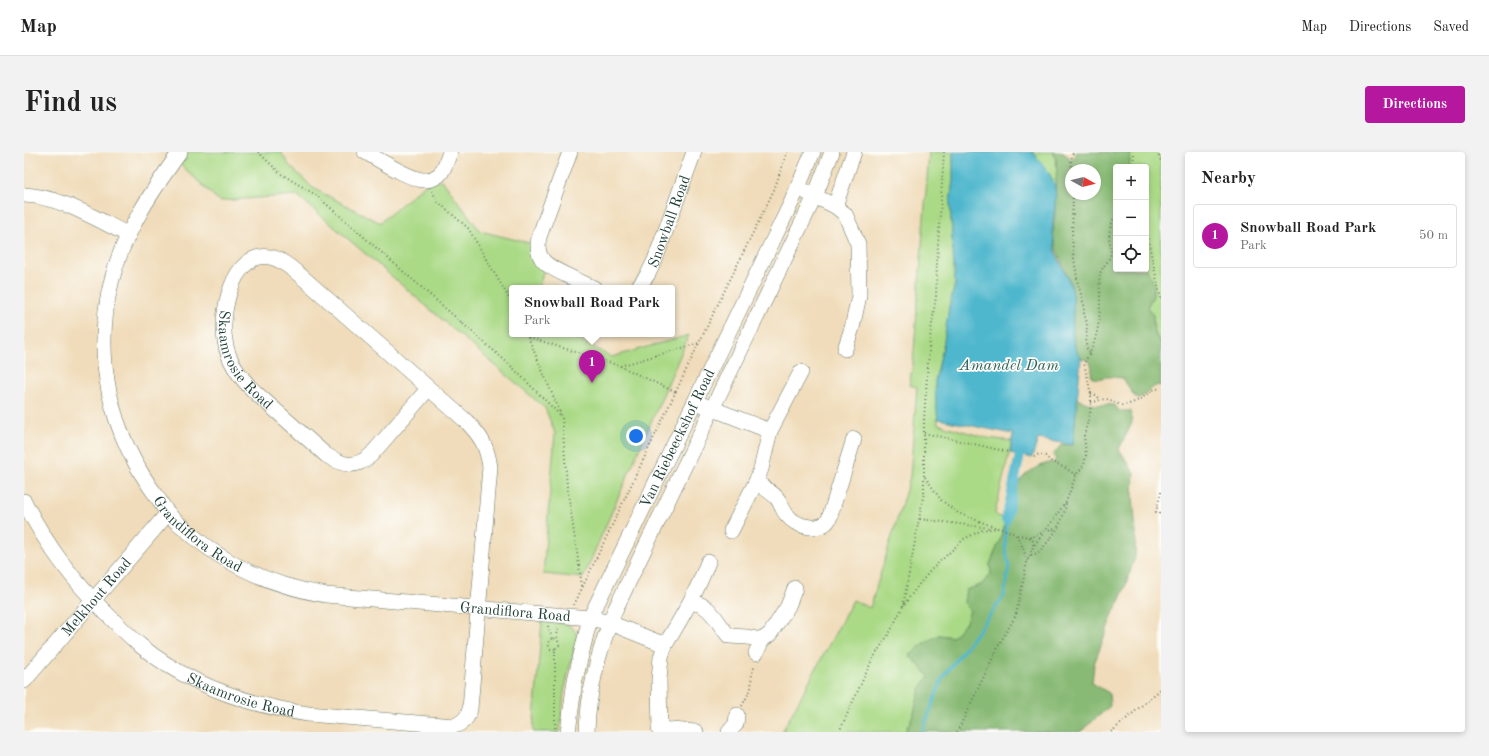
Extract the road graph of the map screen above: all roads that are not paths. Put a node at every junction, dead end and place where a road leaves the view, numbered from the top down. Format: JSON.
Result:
{"nodes":[{"id":1,"x":180,"y":152,"type":"edge"},
{"id":2,"x":365,"y":152,"type":"edge"},
{"id":3,"x":450,"y":152,"type":"edge"},
{"id":4,"x":570,"y":152,"type":"edge"},
{"id":5,"x":694,"y":152,"type":"edge"},
{"id":6,"x":813,"y":152,"type":"edge"},
{"id":7,"x":832,"y":152,"type":"edge"},
{"id":8,"x":854,"y":152,"type":"edge"},
{"id":9,"x":798,"y":188,"type":"junction"},
{"id":10,"x":24,"y":195,"type":"edge"},
{"id":11,"x":815,"y":196,"type":"junction"},
{"id":12,"x":835,"y":206,"type":"junction"},
{"id":13,"x":127,"y":234,"type":"junction"},
{"id":14,"x":588,"y":285,"type":"edge"},
{"id":15,"x":640,"y":285,"type":"edge"},
{"id":16,"x":845,"y":350,"type":"dead end"},
{"id":17,"x":801,"y":372,"type":"dead end"},
{"id":18,"x":428,"y":388,"type":"junction"},
{"id":19,"x":695,"y":402,"type":"junction"},
{"id":20,"x":712,"y":409,"type":"junction"},
{"id":21,"x":770,"y":431,"type":"junction"},
{"id":22,"x":854,"y":439,"type":"dead end"},
{"id":23,"x":756,"y":482,"type":"junction"},
{"id":24,"x":24,"y":500,"type":"edge"},
{"id":25,"x":168,"y":513,"type":"junction"},
{"id":26,"x":731,"y":531,"type":"dead end"},
{"id":27,"x":708,"y":562,"type":"dead end"},
{"id":28,"x":795,"y":588,"type":"dead end"},
{"id":29,"x":93,"y":600,"type":"junction"},
{"id":30,"x":690,"y":603,"type":"junction"},
{"id":31,"x":478,"y":610,"type":"junction"},
{"id":32,"x":590,"y":618,"type":"junction"},
{"id":33,"x":610,"y":623,"type":"junction"},
{"id":34,"x":665,"y":645,"type":"junction"},
{"id":35,"x":24,"y":681,"type":"edge"},
{"id":36,"x":737,"y":715,"type":"road end"},
{"id":37,"x":660,"y":731,"type":"edge"},
{"id":38,"x":568,"y":732,"type":"edge"},
{"id":39,"x":587,"y":732,"type":"edge"},
{"id":40,"x":696,"y":732,"type":"edge"},
{"id":41,"x":729,"y":732,"type":"edge"}],
"edges":[{"from":1,"to":13,"type":"street","name":"Grandiflora Road"},
{"from":2,"to":3,"type":"street"},
{"from":4,"to":14,"type":"street"},
{"from":5,"to":15,"type":"street","name":"Snowball Road"},
{"from":6,"to":9,"type":"street","name":"Van Riebeeckshof Road"},
{"from":7,"to":11,"type":"street","name":"Van Riebeeckshof Road"},
{"from":8,"to":12,"type":"street"},
{"from":9,"to":11,"type":"street"},
{"from":9,"to":19,"type":"street","name":"Van Riebeeckshof Road"},
{"from":10,"to":13,"type":"street"},
{"from":11,"to":12,"type":"street"},
{"from":11,"to":20,"type":"street","name":"Van Riebeeckshof Road"},
{"from":12,"to":16,"type":"street"},
{"from":13,"to":25,"type":"street","name":"Grandiflora Road"},
{"from":17,"to":21,"type":"street"},
{"from":18,"to":18,"type":"street","name":"Skaamrosie Road"},
{"from":18,"to":31,"type":"street","name":"Skaamrosie Road"},
{"from":19,"to":20,"type":"street"},
{"from":19,"to":32,"type":"street","name":"Van Riebeeckshof Road"},
{"from":20,"to":21,"type":"street"},
{"from":20,"to":33,"type":"street","name":"Van Riebeeckshof Road"},
{"from":21,"to":23,"type":"street"},
{"from":22,"to":23,"type":"street"},
{"from":23,"to":26,"type":"street"},
{"from":24,"to":29,"type":"street","name":"Skaamrosie Road"},
{"from":25,"to":29,"type":"street","name":"Melkhout Road"},
{"from":25,"to":31,"type":"street","name":"Grandiflora Road"},
{"from":27,"to":30,"type":"street"},
{"from":28,"to":30,"type":"street"},
{"from":29,"to":31,"type":"street","name":"Skaamrosie Road"},
{"from":29,"to":35,"type":"street","name":"Melkhout Road"},
{"from":30,"to":34,"type":"street"},
{"from":31,"to":32,"type":"street","name":"Grandiflora Road"},
{"from":32,"to":33,"type":"street","name":"Grandiflora Road"},
{"from":32,"to":38,"type":"street","name":"Van Riebeeckshof Road"},
{"from":33,"to":34,"type":"street","name":"Grandiflora Road"},
{"from":33,"to":39,"type":"street","name":"Van Riebeeckshof Road"},
{"from":34,"to":37,"type":"street"},
{"from":36,"to":41,"type":"street"},
{"from":37,"to":40,"type":"street"}]}
